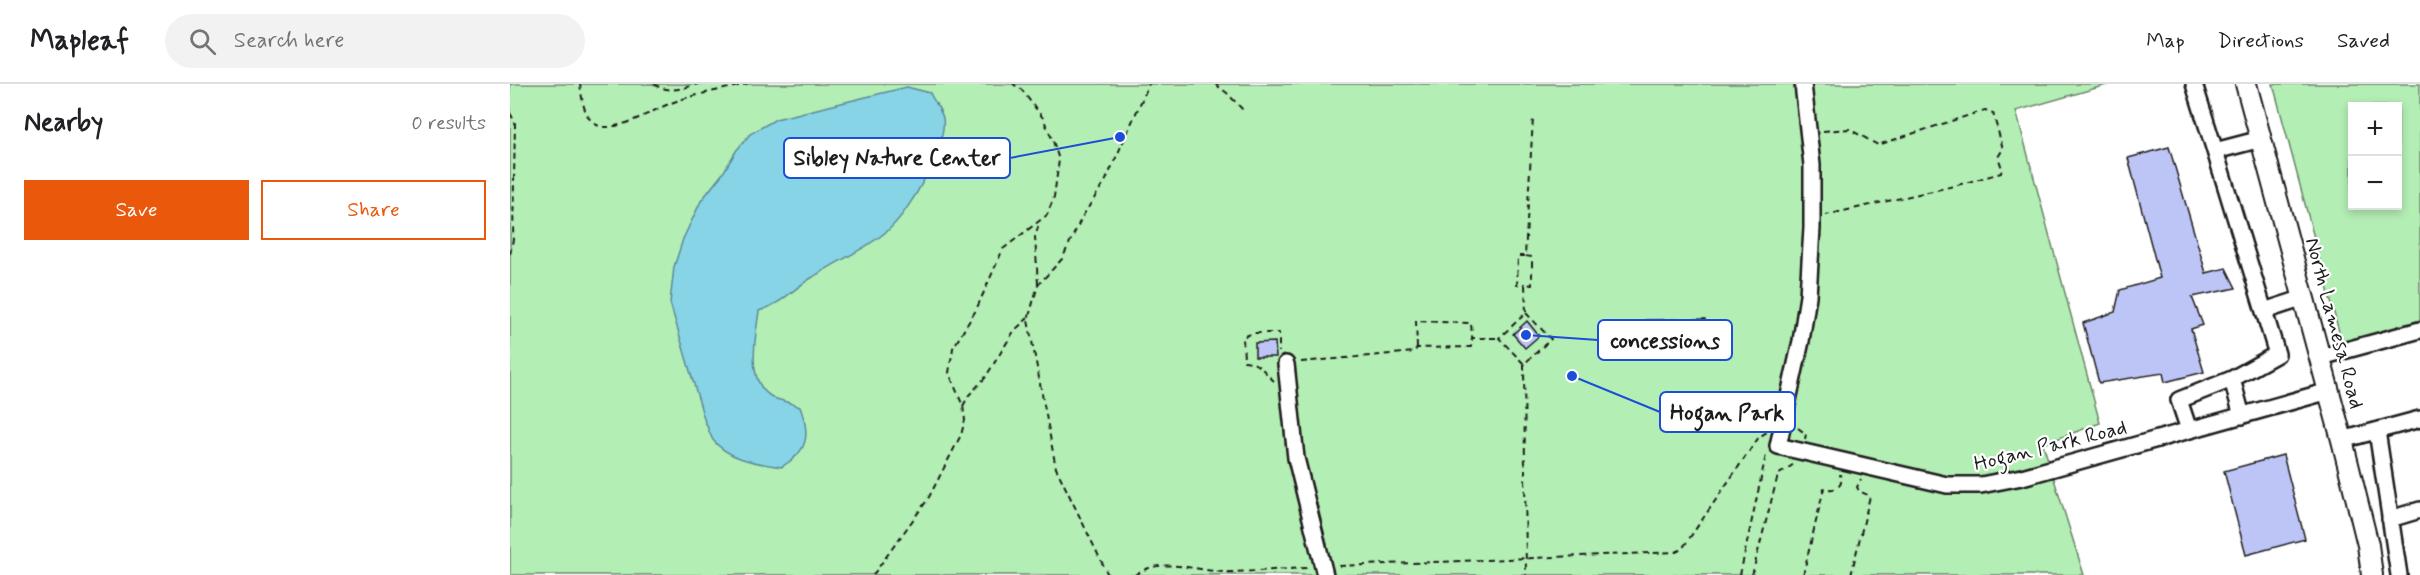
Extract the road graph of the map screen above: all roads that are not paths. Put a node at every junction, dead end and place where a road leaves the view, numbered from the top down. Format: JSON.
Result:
{"nodes":[{"id":1,"x":1803,"y":84,"type":"edge"},
{"id":2,"x":2194,"y":84,"type":"edge"},
{"id":3,"x":2246,"y":84,"type":"edge"},
{"id":4,"x":2261,"y":139,"type":"junction"},
{"id":5,"x":2215,"y":151,"type":"junction"},
{"id":6,"x":2304,"y":298,"type":"junction"},
{"id":7,"x":2264,"y":311,"type":"junction"},
{"id":8,"x":2420,"y":330,"type":"edge"},
{"id":9,"x":2320,"y":357,"type":"junction"},
{"id":10,"x":1282,"y":364,"type":"road end"},
{"id":11,"x":2232,"y":379,"type":"junction"},
{"id":12,"x":2329,"y":391,"type":"junction"},
{"id":13,"x":2242,"y":416,"type":"junction"},
{"id":14,"x":2420,"y":419,"type":"edge"},
{"id":15,"x":2189,"y":430,"type":"junction"},
{"id":16,"x":2377,"y":431,"type":"junction"},
{"id":17,"x":2342,"y":440,"type":"junction"},
{"id":18,"x":2420,"y":510,"type":"edge"},
{"id":19,"x":2390,"y":519,"type":"junction"},
{"id":20,"x":1325,"y":575,"type":"edge"},
{"id":21,"x":2372,"y":575,"type":"edge"},
{"id":22,"x":2399,"y":575,"type":"edge"}],
"edges":[{"from":1,"to":15,"type":"street","name":"Hogan Park Road"},
{"from":2,"to":5,"type":"street"},
{"from":3,"to":4,"type":"main road","name":"North Lamesa Road"},
{"from":4,"to":5,"type":"street"},
{"from":4,"to":6,"type":"main road","name":"North Lamesa Road"},
{"from":5,"to":7,"type":"street"},
{"from":6,"to":7,"type":"street"},
{"from":6,"to":9,"type":"main road","name":"North Lamesa Road"},
{"from":7,"to":11,"type":"street"},
{"from":8,"to":9,"type":"street"},
{"from":9,"to":12,"type":"main road","name":"North Lamesa Road"},
{"from":10,"to":20,"type":"street"},
{"from":11,"to":13,"type":"street"},
{"from":11,"to":15,"type":"street"},
{"from":12,"to":13,"type":"street","name":"Hogan Park Road"},
{"from":12,"to":17,"type":"main road","name":"North Lamesa Road"},
{"from":13,"to":15,"type":"street","name":"Hogan Park Road"},
{"from":14,"to":16,"type":"street"},
{"from":16,"to":17,"type":"street"},
{"from":16,"to":19,"type":"street"},
{"from":17,"to":21,"type":"main road","name":"North Lamesa Road"},
{"from":18,"to":19,"type":"street"},
{"from":19,"to":22,"type":"street"}]}
